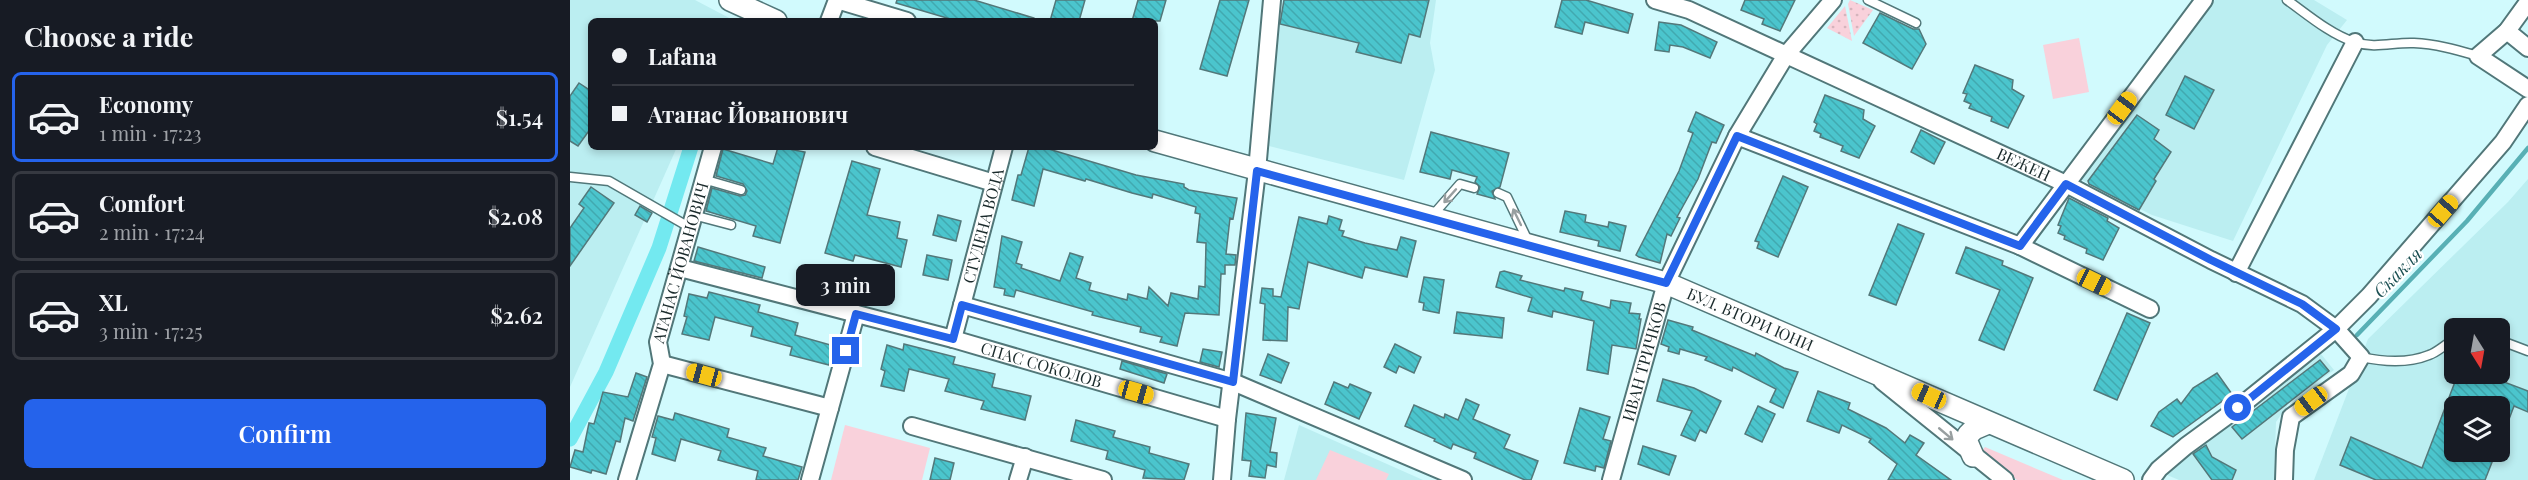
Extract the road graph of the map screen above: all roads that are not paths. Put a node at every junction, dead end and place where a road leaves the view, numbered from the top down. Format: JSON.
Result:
{"nodes":[{"id":1,"x":837,"y":0,"type":"edge"},
{"id":2,"x":1272,"y":0,"type":"edge"},
{"id":3,"x":1654,"y":0,"type":"edge"},
{"id":4,"x":1833,"y":0,"type":"edge"},
{"id":5,"x":1868,"y":0,"type":"edge"},
{"id":6,"x":2204,"y":0,"type":"edge"},
{"id":7,"x":2287,"y":0,"type":"edge"},
{"id":8,"x":733,"y":1,"type":"edge"},
{"id":9,"x":2528,"y":2,"type":"edge"},
{"id":10,"x":1691,"y":5,"type":"edge"},
{"id":11,"x":770,"y":18,"type":"edge"},
{"id":12,"x":830,"y":18,"type":"edge"},
{"id":13,"x":897,"y":18,"type":"edge"},
{"id":14,"x":1916,"y":23,"type":"dead end"},
{"id":15,"x":2507,"y":31,"type":"junction"},
{"id":16,"x":2355,"y":42,"type":"junction"},
{"id":17,"x":2528,"y":48,"type":"edge"},
{"id":18,"x":1786,"y":55,"type":"junction"},
{"id":19,"x":2478,"y":56,"type":"junction"},
{"id":20,"x":2528,"y":89,"type":"edge"},
{"id":21,"x":2528,"y":105,"type":"edge"},
{"id":22,"x":1737,"y":136,"type":"junction"},
{"id":23,"x":1158,"y":142,"type":"edge"},
{"id":24,"x":712,"y":150,"type":"edge"},
{"id":25,"x":885,"y":150,"type":"edge"},
{"id":26,"x":1003,"y":150,"type":"edge"},
{"id":27,"x":1257,"y":171,"type":"junction"},
{"id":28,"x":570,"y":177,"type":"edge"},
{"id":29,"x":703,"y":179,"type":"junction"},
{"id":30,"x":994,"y":183,"type":"junction"},
{"id":31,"x":2066,"y":184,"type":"junction"},
{"id":32,"x":1474,"y":188,"type":"dead end"},
{"id":33,"x":741,"y":190,"type":"dead end"},
{"id":34,"x":1498,"y":193,"type":"dead end"},
{"id":35,"x":1430,"y":218,"type":"junction"},
{"id":36,"x":687,"y":221,"type":"junction"},
{"id":37,"x":732,"y":225,"type":"dead end"},
{"id":38,"x":1531,"y":246,"type":"junction"},
{"id":39,"x":2020,"y":246,"type":"junction"},
{"id":40,"x":680,"y":268,"type":"junction"},
{"id":41,"x":2236,"y":273,"type":"junction"},
{"id":42,"x":1666,"y":283,"type":"junction"},
{"id":43,"x":962,"y":305,"type":"junction"},
{"id":44,"x":2150,"y":309,"type":"dead end"},
{"id":45,"x":856,"y":314,"type":"junction"},
{"id":46,"x":2336,"y":329,"type":"junction"},
{"id":47,"x":953,"y":339,"type":"junction"},
{"id":48,"x":2510,"y":344,"type":"edge"},
{"id":49,"x":2444,"y":346,"type":"edge"},
{"id":50,"x":2528,"y":351,"type":"edge"},
{"id":51,"x":2361,"y":357,"type":"junction"},
{"id":52,"x":662,"y":364,"type":"junction"},
{"id":53,"x":1869,"y":370,"type":"junction"},
{"id":54,"x":1233,"y":382,"type":"junction"},
{"id":55,"x":830,"y":408,"type":"junction"},
{"id":56,"x":1227,"y":419,"type":"junction"},
{"id":57,"x":1988,"y":423,"type":"junction"},
{"id":58,"x":912,"y":426,"type":"dead end"},
{"id":59,"x":1973,"y":456,"type":"junction"},
{"id":60,"x":1025,"y":457,"type":"junction"},
{"id":61,"x":627,"y":480,"type":"edge"},
{"id":62,"x":810,"y":480,"type":"edge"},
{"id":63,"x":1018,"y":480,"type":"edge"},
{"id":64,"x":1104,"y":480,"type":"edge"},
{"id":65,"x":1222,"y":480,"type":"edge"},
{"id":66,"x":1463,"y":480,"type":"edge"},
{"id":67,"x":1611,"y":480,"type":"edge"},
{"id":68,"x":2005,"y":480,"type":"edge"},
{"id":69,"x":2123,"y":480,"type":"edge"},
{"id":70,"x":2151,"y":480,"type":"edge"},
{"id":71,"x":2284,"y":480,"type":"edge"}],
"edges":[{"from":1,"to":12,"type":"street"},
{"from":1,"to":13,"type":"street"},
{"from":2,"to":27,"type":"street"},
{"from":3,"to":10,"type":"street","name":"ВЕЖЕН"},
{"from":4,"to":18,"type":"street","name":"ИВАН ТРИЧКОВ"},
{"from":5,"to":14,"type":"lane"},
{"from":6,"to":31,"type":"street"},
{"from":7,"to":16,"type":"lane"},
{"from":8,"to":11,"type":"street"},
{"from":9,"to":15,"type":"street"},
{"from":10,"to":18,"type":"street","name":"ВЕЖЕН"},
{"from":15,"to":17,"type":"street"},
{"from":15,"to":19,"type":"street"},
{"from":16,"to":19,"type":"lane"},
{"from":16,"to":41,"type":"street"},
{"from":18,"to":22,"type":"street","name":"ИВАН ТРИЧКОВ"},
{"from":18,"to":31,"type":"street","name":"ВЕЖЕН"},
{"from":19,"to":20,"type":"street"},
{"from":21,"to":46,"type":"street"},
{"from":22,"to":39,"type":"street"},
{"from":22,"to":42,"type":"street","name":"ИВАН ТРИЧКОВ"},
{"from":23,"to":27,"type":"street","name":"БУЛ. ВТОРИ ЮНИ"},
{"from":24,"to":29,"type":"street","name":"АТАНАС ЙОВАНОВИЧ"},
{"from":25,"to":30,"type":"street"},
{"from":26,"to":30,"type":"street","name":"СТУДЕНА ВОДА"},
{"from":27,"to":35,"type":"street","name":"БУЛ. ВТОРИ ЮНИ"},
{"from":27,"to":54,"type":"street"},
{"from":28,"to":36,"type":"lane"},
{"from":29,"to":33,"type":"lane"},
{"from":29,"to":36,"type":"street","name":"АТАНАС ЙОВАНОВИЧ"},
{"from":30,"to":43,"type":"street","name":"СТУДЕНА ВОДА"},
{"from":31,"to":39,"type":"street"},
{"from":31,"to":41,"type":"street","name":"ВЕЖЕН"},
{"from":32,"to":35,"type":"lane","one_way":true},
{"from":38,"to":34,"type":"lane","one_way":true},
{"from":35,"to":38,"type":"street","name":"БУЛ. ВТОРИ ЮНИ"},
{"from":36,"to":37,"type":"lane"},
{"from":36,"to":40,"type":"street","name":"АТАНАС ЙОВАНОВИЧ"},
{"from":38,"to":42,"type":"street","name":"БУЛ. ВТОРИ ЮНИ"},
{"from":39,"to":44,"type":"street"},
{"from":40,"to":45,"type":"street","name":"СПАС СОКОЛОВ"},
{"from":40,"to":52,"type":"street","name":"АТАНАС ЙОВАНОВИЧ"},
{"from":41,"to":46,"type":"street","name":"ВЕЖЕН"},
{"from":42,"to":53,"type":"street","name":"БУЛ. ВТОРИ ЮНИ"},
{"from":42,"to":67,"type":"street","name":"ИВАН ТРИЧКОВ"},
{"from":43,"to":47,"type":"street","name":"СТУДЕНА ВОДА"},
{"from":43,"to":54,"type":"street"},
{"from":45,"to":47,"type":"street","name":"СПАС СОКОЛОВ"},
{"from":45,"to":55,"type":"street"},
{"from":46,"to":51,"type":"street","name":"ВЕЖЕН"},
{"from":46,"to":70,"type":"street"},
{"from":47,"to":56,"type":"street","name":"СПАС СОКОЛОВ"},
{"from":48,"to":50,"type":"lane"},
{"from":49,"to":51,"type":"lane"},
{"from":51,"to":71,"type":"street"},
{"from":52,"to":55,"type":"street"},
{"from":52,"to":61,"type":"street","name":"АТАНАС ЙОВАНОВИЧ"},
{"from":53,"to":57,"type":"street","name":"БУЛ. ВТОРИ ЮНИ"},
{"from":53,"to":59,"type":"street","one_way":true},
{"from":54,"to":56,"type":"street"},
{"from":54,"to":66,"type":"street"},
{"from":55,"to":62,"type":"street"},
{"from":56,"to":65,"type":"street"},
{"from":57,"to":59,"type":"street"},
{"from":57,"to":69,"type":"street","name":"БУЛ. ВТОРИ ЮНИ"},
{"from":58,"to":60,"type":"street"},
{"from":59,"to":68,"type":"street"},
{"from":60,"to":63,"type":"street"},
{"from":60,"to":64,"type":"street"}]}
